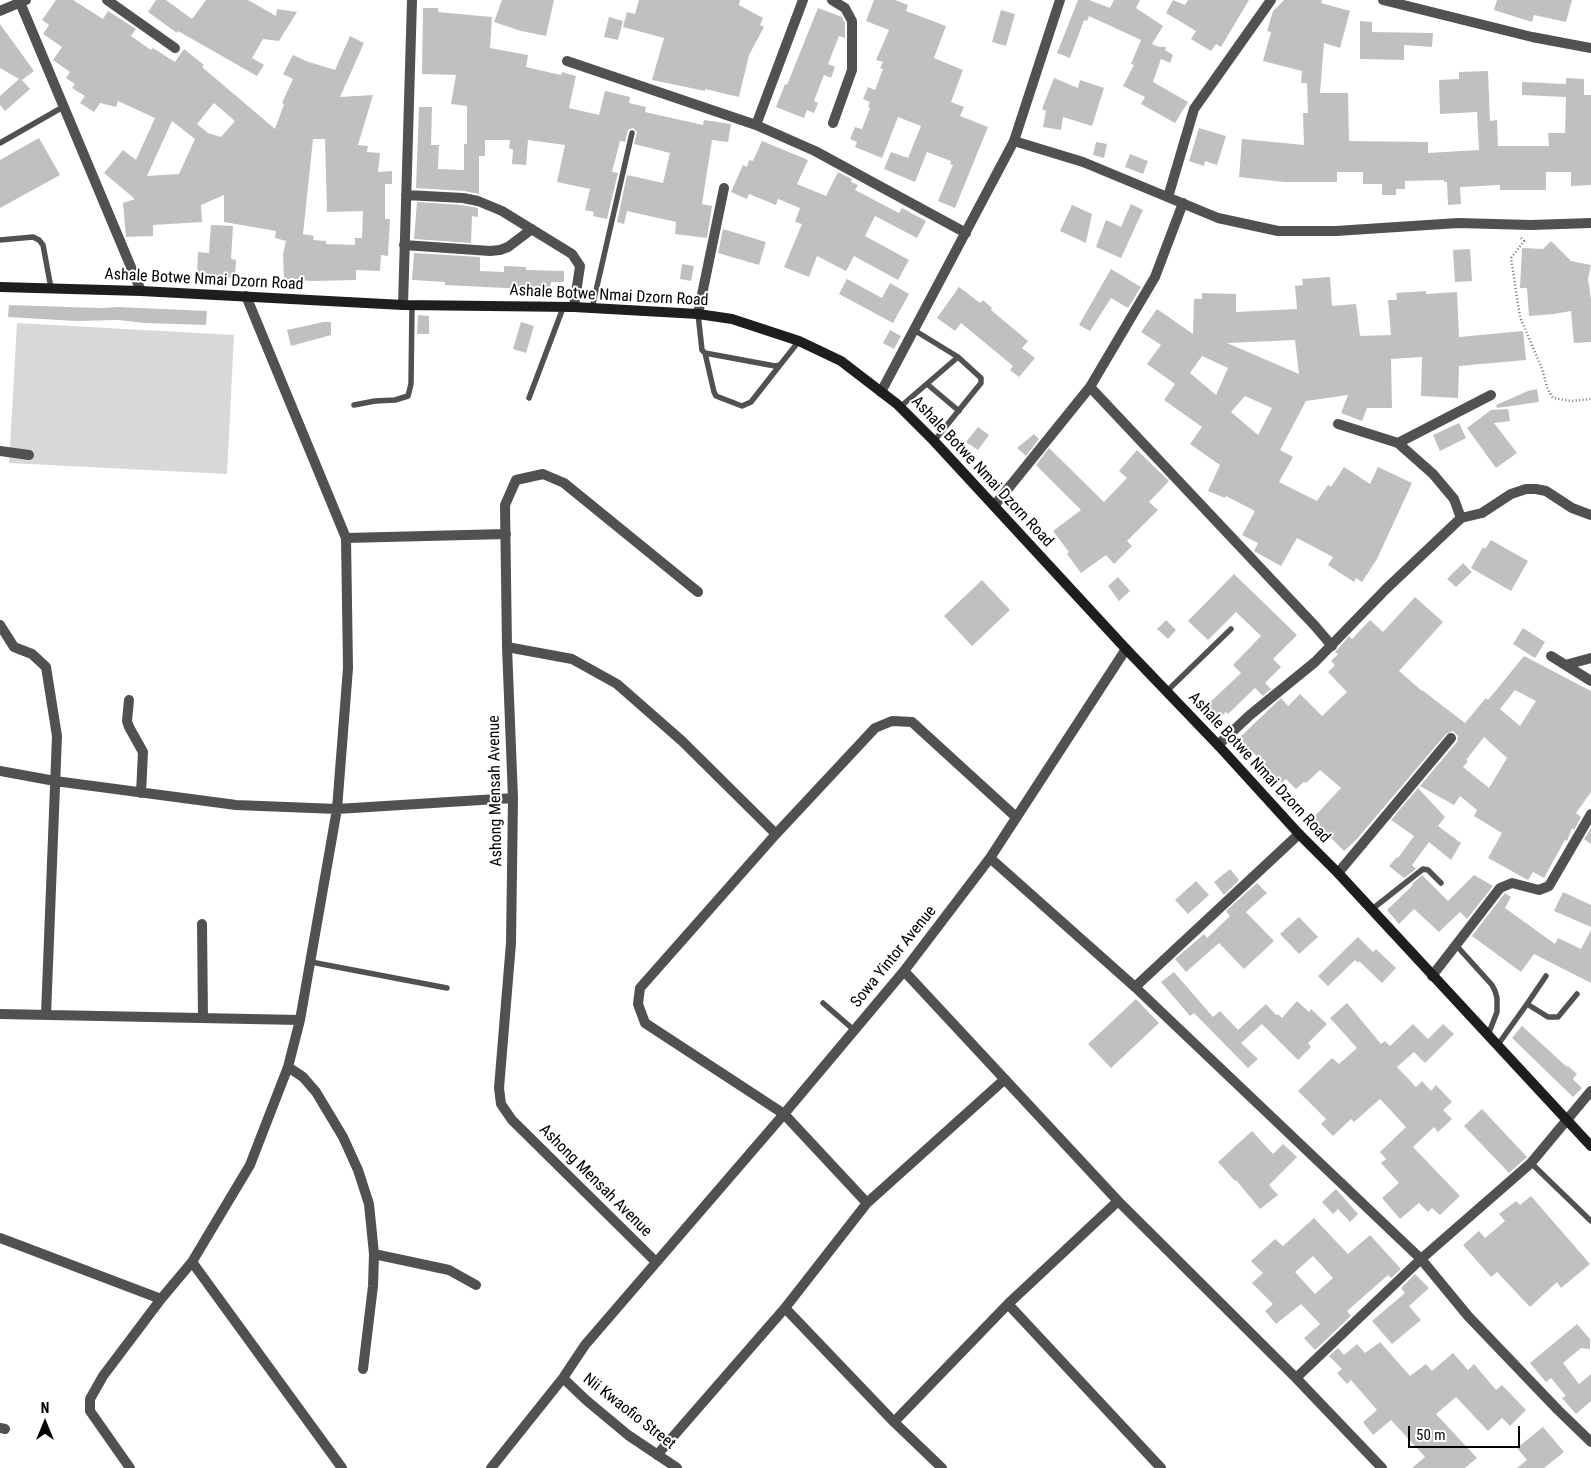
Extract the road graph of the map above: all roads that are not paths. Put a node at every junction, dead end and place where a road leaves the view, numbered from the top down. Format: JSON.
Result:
{"nodes":[{"id":1,"x":106,"y":0,"type":"edge"},
{"id":2,"x":412,"y":0,"type":"edge"},
{"id":3,"x":801,"y":0,"type":"edge"},
{"id":4,"x":832,"y":0,"type":"edge"},
{"id":5,"x":1060,"y":0,"type":"edge"},
{"id":6,"x":1271,"y":0,"type":"edge"},
{"id":7,"x":1383,"y":0,"type":"edge"},
{"id":8,"x":22,"y":1,"type":"edge"},
{"id":9,"x":0,"y":11,"type":"edge"},
{"id":10,"x":175,"y":48,"type":"dead end"},
{"id":11,"x":1591,"y":48,"type":"edge"},
{"id":12,"x":567,"y":61,"type":"dead end"},
{"id":13,"x":63,"y":106,"type":"junction"},
{"id":14,"x":833,"y":123,"type":"dead end"},
{"id":15,"x":756,"y":125,"type":"junction"},
{"id":16,"x":632,"y":133,"type":"dead end"},
{"id":17,"x":1014,"y":141,"type":"junction"},
{"id":18,"x":0,"y":143,"type":"edge"},
{"id":19,"x":724,"y":188,"type":"dead end"},
{"id":20,"x":406,"y":195,"type":"junction"},
{"id":21,"x":1168,"y":197,"type":"junction"},
{"id":22,"x":1183,"y":203,"type":"junction"},
{"id":23,"x":1591,"y":224,"type":"edge"},
{"id":24,"x":532,"y":229,"type":"junction"},
{"id":25,"x":966,"y":233,"type":"junction"},
{"id":26,"x":0,"y":240,"type":"edge"},
{"id":27,"x":404,"y":245,"type":"junction"},
{"id":28,"x":0,"y":287,"type":"edge"},
{"id":29,"x":51,"y":288,"type":"junction"},
{"id":30,"x":141,"y":291,"type":"junction"},
{"id":31,"x":246,"y":296,"type":"junction"},
{"id":32,"x":407,"y":304,"type":"junction"},
{"id":33,"x":563,"y":308,"type":"junction"},
{"id":34,"x":574,"y":308,"type":"junction"},
{"id":35,"x":592,"y":308,"type":"junction"},
{"id":36,"x":698,"y":314,"type":"junction"},
{"id":37,"x":914,"y":330,"type":"junction"},
{"id":38,"x":799,"y":341,"type":"junction"},
{"id":39,"x":705,"y":353,"type":"junction"},
{"id":40,"x":958,"y":357,"type":"junction"},
{"id":41,"x":780,"y":365,"type":"junction"},
{"id":42,"x":927,"y":384,"type":"junction"},
{"id":43,"x":1090,"y":387,"type":"junction"},
{"id":44,"x":881,"y":392,"type":"junction"},
{"id":45,"x":1490,"y":395,"type":"dead end"},
{"id":46,"x":529,"y":398,"type":"dead end"},
{"id":47,"x":354,"y":405,"type":"dead end"},
{"id":48,"x":900,"y":407,"type":"junction"},
{"id":49,"x":959,"y":411,"type":"junction"},
{"id":50,"x":1338,"y":424,"type":"dead end"},
{"id":51,"x":934,"y":441,"type":"junction"},
{"id":52,"x":1398,"y":443,"type":"junction"},
{"id":53,"x":0,"y":451,"type":"edge"},
{"id":54,"x":29,"y":454,"type":"dead end"},
{"id":55,"x":994,"y":506,"type":"junction"},
{"id":56,"x":1591,"y":515,"type":"edge"},
{"id":57,"x":1461,"y":518,"type":"junction"},
{"id":58,"x":506,"y":534,"type":"junction"},
{"id":59,"x":346,"y":538,"type":"junction"},
{"id":60,"x":698,"y":592,"type":"dead end"},
{"id":61,"x":0,"y":624,"type":"edge"},
{"id":62,"x":1231,"y":629,"type":"dead end"},
{"id":63,"x":1332,"y":646,"type":"junction"},
{"id":64,"x":507,"y":647,"type":"junction"},
{"id":65,"x":1126,"y":649,"type":"junction"},
{"id":66,"x":1552,"y":656,"type":"dead end"},
{"id":67,"x":1591,"y":658,"type":"edge"},
{"id":68,"x":1565,"y":665,"type":"junction"},
{"id":69,"x":1591,"y":681,"type":"edge"},
{"id":70,"x":1166,"y":691,"type":"junction"},
{"id":71,"x":129,"y":700,"type":"dead end"},
{"id":72,"x":1451,"y":738,"type":"dead end"},
{"id":73,"x":1218,"y":745,"type":"junction"},
{"id":74,"x":0,"y":771,"type":"edge"},
{"id":75,"x":56,"y":781,"type":"junction"},
{"id":76,"x":141,"y":793,"type":"junction"},
{"id":77,"x":513,"y":798,"type":"junction"},
{"id":78,"x":337,"y":809,"type":"junction"},
{"id":79,"x":1591,"y":814,"type":"edge"},
{"id":80,"x":1016,"y":818,"type":"junction"},
{"id":81,"x":776,"y":834,"type":"junction"},
{"id":82,"x":1299,"y":834,"type":"junction"},
{"id":83,"x":990,"y":858,"type":"junction"},
{"id":84,"x":1338,"y":873,"type":"junction"},
{"id":85,"x":1440,"y":883,"type":"dead end"},
{"id":86,"x":1371,"y":910,"type":"junction"},
{"id":87,"x":202,"y":924,"type":"dead end"},
{"id":88,"x":1455,"y":944,"type":"junction"},
{"id":89,"x":311,"y":962,"type":"junction"},
{"id":90,"x":904,"y":971,"type":"junction"},
{"id":91,"x":1432,"y":976,"type":"junction"},
{"id":92,"x":1546,"y":976,"type":"dead end"},
{"id":93,"x":1135,"y":987,"type":"junction"},
{"id":94,"x":447,"y":988,"type":"dead end"},
{"id":95,"x":1577,"y":994,"type":"dead end"},
{"id":96,"x":823,"y":1002,"type":"dead end"},
{"id":97,"x":1527,"y":1004,"type":"junction"},
{"id":98,"x":0,"y":1014,"type":"edge"},
{"id":99,"x":46,"y":1015,"type":"junction"},
{"id":100,"x":203,"y":1018,"type":"junction"},
{"id":101,"x":300,"y":1020,"type":"junction"},
{"id":102,"x":854,"y":1030,"type":"junction"},
{"id":103,"x":1488,"y":1035,"type":"junction"},
{"id":104,"x":1498,"y":1046,"type":"junction"},
{"id":105,"x":288,"y":1067,"type":"junction"},
{"id":106,"x":1004,"y":1079,"type":"junction"},
{"id":107,"x":1591,"y":1091,"type":"edge"},
{"id":108,"x":784,"y":1114,"type":"junction"},
{"id":109,"x":1567,"y":1121,"type":"junction"},
{"id":110,"x":1591,"y":1146,"type":"edge"},
{"id":111,"x":1531,"y":1163,"type":"junction"},
{"id":112,"x":1118,"y":1201,"type":"junction"},
{"id":113,"x":867,"y":1202,"type":"junction"},
{"id":114,"x":1591,"y":1221,"type":"edge"},
{"id":115,"x":0,"y":1238,"type":"edge"},
{"id":116,"x":374,"y":1254,"type":"junction"},
{"id":117,"x":1421,"y":1259,"type":"junction"},
{"id":118,"x":192,"y":1262,"type":"junction"},
{"id":119,"x":656,"y":1262,"type":"junction"},
{"id":120,"x":476,"y":1285,"type":"dead end"},
{"id":121,"x":161,"y":1299,"type":"junction"},
{"id":122,"x":1008,"y":1304,"type":"junction"},
{"id":123,"x":785,"y":1308,"type":"junction"},
{"id":124,"x":362,"y":1369,"type":"dead end"},
{"id":125,"x":563,"y":1378,"type":"junction"},
{"id":126,"x":1296,"y":1378,"type":"junction"},
{"id":127,"x":894,"y":1422,"type":"junction"},
{"id":128,"x":1591,"y":1442,"type":"edge"},
{"id":129,"x":657,"y":1455,"type":"junction"},
{"id":130,"x":130,"y":1468,"type":"edge"},
{"id":131,"x":342,"y":1468,"type":"edge"},
{"id":132,"x":490,"y":1468,"type":"edge"},
{"id":133,"x":677,"y":1468,"type":"edge"},
{"id":134,"x":942,"y":1468,"type":"edge"},
{"id":135,"x":1160,"y":1468,"type":"edge"},
{"id":136,"x":1382,"y":1468,"type":"edge"}],
"edges":[{"from":1,"to":10,"type":"street"},
{"from":2,"to":20,"type":"street"},
{"from":3,"to":15,"type":"street"},
{"from":4,"to":14,"type":"street"},
{"from":5,"to":17,"type":"street"},
{"from":6,"to":21,"type":"street"},
{"from":7,"to":11,"type":"street"},
{"from":8,"to":9,"type":"street"},
{"from":8,"to":13,"type":"street"},
{"from":12,"to":15,"type":"street"},
{"from":13,"to":18,"type":"lane"},
{"from":13,"to":30,"type":"street"},
{"from":15,"to":25,"type":"street"},
{"from":16,"to":35,"type":"lane"},
{"from":17,"to":21,"type":"street"},
{"from":17,"to":25,"type":"street"},
{"from":19,"to":36,"type":"street"},
{"from":20,"to":24,"type":"street"},
{"from":20,"to":27,"type":"street"},
{"from":21,"to":22,"type":"street"},
{"from":22,"to":23,"type":"street"},
{"from":22,"to":43,"type":"street"},
{"from":24,"to":27,"type":"street"},
{"from":24,"to":34,"type":"street"},
{"from":25,"to":37,"type":"street"},
{"from":26,"to":29,"type":"lane"},
{"from":27,"to":32,"type":"street"},
{"from":28,"to":29,"type":"main road","name":"Ashale Botwe Nmai Dzorn Road"},
{"from":29,"to":30,"type":"main road","name":"Ashale Botwe Nmai Dzorn Road"},
{"from":30,"to":31,"type":"main road","name":"Ashale Botwe Nmai Dzorn Road"},
{"from":31,"to":32,"type":"main road","name":"Ashale Botwe Nmai Dzorn Road"},
{"from":31,"to":59,"type":"street"},
{"from":32,"to":33,"type":"main road","name":"Ashale Botwe Nmai Dzorn Road"},
{"from":32,"to":47,"type":"lane"},
{"from":33,"to":34,"type":"main road","name":"Ashale Botwe Nmai Dzorn Road"},
{"from":33,"to":46,"type":"lane"},
{"from":34,"to":35,"type":"main road","name":"Ashale Botwe Nmai Dzorn Road"},
{"from":35,"to":36,"type":"main road","name":"Ashale Botwe Nmai Dzorn Road"},
{"from":36,"to":38,"type":"main road","name":"Ashale Botwe Nmai Dzorn Road"},
{"from":36,"to":39,"type":"lane"},
{"from":37,"to":40,"type":"lane"},
{"from":37,"to":44,"type":"street"},
{"from":38,"to":41,"type":"lane"},
{"from":38,"to":44,"type":"main road","name":"Ashale Botwe Nmai Dzorn Road"},
{"from":39,"to":41,"type":"lane"},
{"from":39,"to":41,"type":"lane"},
{"from":40,"to":42,"type":"lane"},
{"from":40,"to":49,"type":"lane"},
{"from":42,"to":48,"type":"lane"},
{"from":42,"to":49,"type":"lane"},
{"from":43,"to":55,"type":"street"},
{"from":43,"to":63,"type":"street"},
{"from":44,"to":48,"type":"main road","name":"Ashale Botwe Nmai Dzorn Road"},
{"from":45,"to":52,"type":"street"},
{"from":48,"to":51,"type":"main road","name":"Ashale Botwe Nmai Dzorn Road"},
{"from":49,"to":51,"type":"lane"},
{"from":50,"to":52,"type":"street"},
{"from":51,"to":55,"type":"main road","name":"Ashale Botwe Nmai Dzorn Road"},
{"from":52,"to":57,"type":"street"},
{"from":53,"to":54,"type":"street"},
{"from":55,"to":65,"type":"main road","name":"Ashale Botwe Nmai Dzorn Road"},
{"from":56,"to":57,"type":"street"},
{"from":57,"to":63,"type":"street"},
{"from":58,"to":59,"type":"street"},
{"from":58,"to":60,"type":"street","name":"Ashong Mensah Avenue"},
{"from":58,"to":64,"type":"street","name":"Ashong Mensah Avenue"},
{"from":59,"to":78,"type":"street"},
{"from":61,"to":75,"type":"street"},
{"from":62,"to":70,"type":"lane"},
{"from":63,"to":73,"type":"street"},
{"from":64,"to":77,"type":"street","name":"Ashong Mensah Avenue"},
{"from":64,"to":81,"type":"street"},
{"from":65,"to":70,"type":"main road","name":"Ashale Botwe Nmai Dzorn Road"},
{"from":65,"to":80,"type":"street","name":"Sowa Yintor Avenue"},
{"from":66,"to":68,"type":"street"},
{"from":67,"to":68,"type":"street"},
{"from":68,"to":69,"type":"street"},
{"from":70,"to":73,"type":"main road","name":"Ashale Botwe Nmai Dzorn Road"},
{"from":71,"to":76,"type":"street"},
{"from":72,"to":84,"type":"street"},
{"from":73,"to":82,"type":"main road","name":"Ashale Botwe Nmai Dzorn Road"},
{"from":74,"to":75,"type":"street"},
{"from":75,"to":76,"type":"street"},
{"from":75,"to":99,"type":"street"},
{"from":76,"to":78,"type":"street"},
{"from":77,"to":78,"type":"street"},
{"from":77,"to":119,"type":"street","name":"Ashong Mensah Avenue"},
{"from":78,"to":89,"type":"street"},
{"from":79,"to":88,"type":"street"},
{"from":80,"to":81,"type":"street"},
{"from":80,"to":83,"type":"street","name":"Sowa Yintor Avenue"},
{"from":81,"to":108,"type":"street"},
{"from":82,"to":84,"type":"main road","name":"Ashale Botwe Nmai Dzorn Road"},
{"from":82,"to":93,"type":"street"},
{"from":83,"to":90,"type":"street","name":"Sowa Yintor Avenue"},
{"from":83,"to":93,"type":"street"},
{"from":84,"to":86,"type":"main road","name":"Ashale Botwe Nmai Dzorn Road"},
{"from":85,"to":86,"type":"lane"},
{"from":86,"to":91,"type":"main road","name":"Ashale Botwe Nmai Dzorn Road"},
{"from":87,"to":100,"type":"street"},
{"from":88,"to":91,"type":"street"},
{"from":88,"to":103,"type":"lane"},
{"from":89,"to":94,"type":"lane"},
{"from":89,"to":101,"type":"street"},
{"from":90,"to":102,"type":"street","name":"Sowa Yintor Avenue"},
{"from":90,"to":106,"type":"street"},
{"from":91,"to":103,"type":"main road","name":"Ashale Botwe Nmai Dzorn Road"},
{"from":92,"to":97,"type":"lane"},
{"from":93,"to":117,"type":"street"},
{"from":95,"to":97,"type":"lane"},
{"from":96,"to":102,"type":"lane"},
{"from":97,"to":104,"type":"lane"},
{"from":98,"to":99,"type":"street"},
{"from":99,"to":100,"type":"street"},
{"from":100,"to":101,"type":"street"},
{"from":101,"to":105,"type":"street"},
{"from":102,"to":108,"type":"street","name":"Sowa Yintor Avenue"},
{"from":103,"to":104,"type":"main road","name":"Ashale Botwe Nmai Dzorn Road"},
{"from":104,"to":109,"type":"main road","name":"Ashale Botwe Nmai Dzorn Road"},
{"from":105,"to":116,"type":"street"},
{"from":105,"to":118,"type":"street"},
{"from":106,"to":112,"type":"street"},
{"from":106,"to":113,"type":"street"},
{"from":107,"to":109,"type":"street"},
{"from":108,"to":113,"type":"street"},
{"from":108,"to":119,"type":"street","name":"Sowa Yintor Avenue"},
{"from":109,"to":110,"type":"main road","name":"Ashale Botwe Nmai Dzorn Road"},
{"from":109,"to":111,"type":"street"},
{"from":111,"to":114,"type":"lane"},
{"from":111,"to":117,"type":"street"},
{"from":112,"to":122,"type":"street"},
{"from":112,"to":126,"type":"street"},
{"from":113,"to":123,"type":"street"},
{"from":115,"to":121,"type":"street"},
{"from":116,"to":120,"type":"street"},
{"from":116,"to":124,"type":"street"},
{"from":117,"to":126,"type":"street"},
{"from":117,"to":128,"type":"street"},
{"from":118,"to":121,"type":"street"},
{"from":118,"to":131,"type":"street"},
{"from":119,"to":125,"type":"street","name":"Sowa Yintor Avenue"},
{"from":121,"to":130,"type":"street"},
{"from":122,"to":127,"type":"street"},
{"from":122,"to":135,"type":"street"},
{"from":123,"to":127,"type":"street"},
{"from":123,"to":129,"type":"street"},
{"from":125,"to":129,"type":"street","name":"Nii Kwaofio Street"},
{"from":125,"to":132,"type":"street","name":"Sowa Yintor Avenue"},
{"from":126,"to":136,"type":"street"},
{"from":127,"to":134,"type":"street"},
{"from":129,"to":133,"type":"street","name":"Nii Kwaofio Street"}]}
